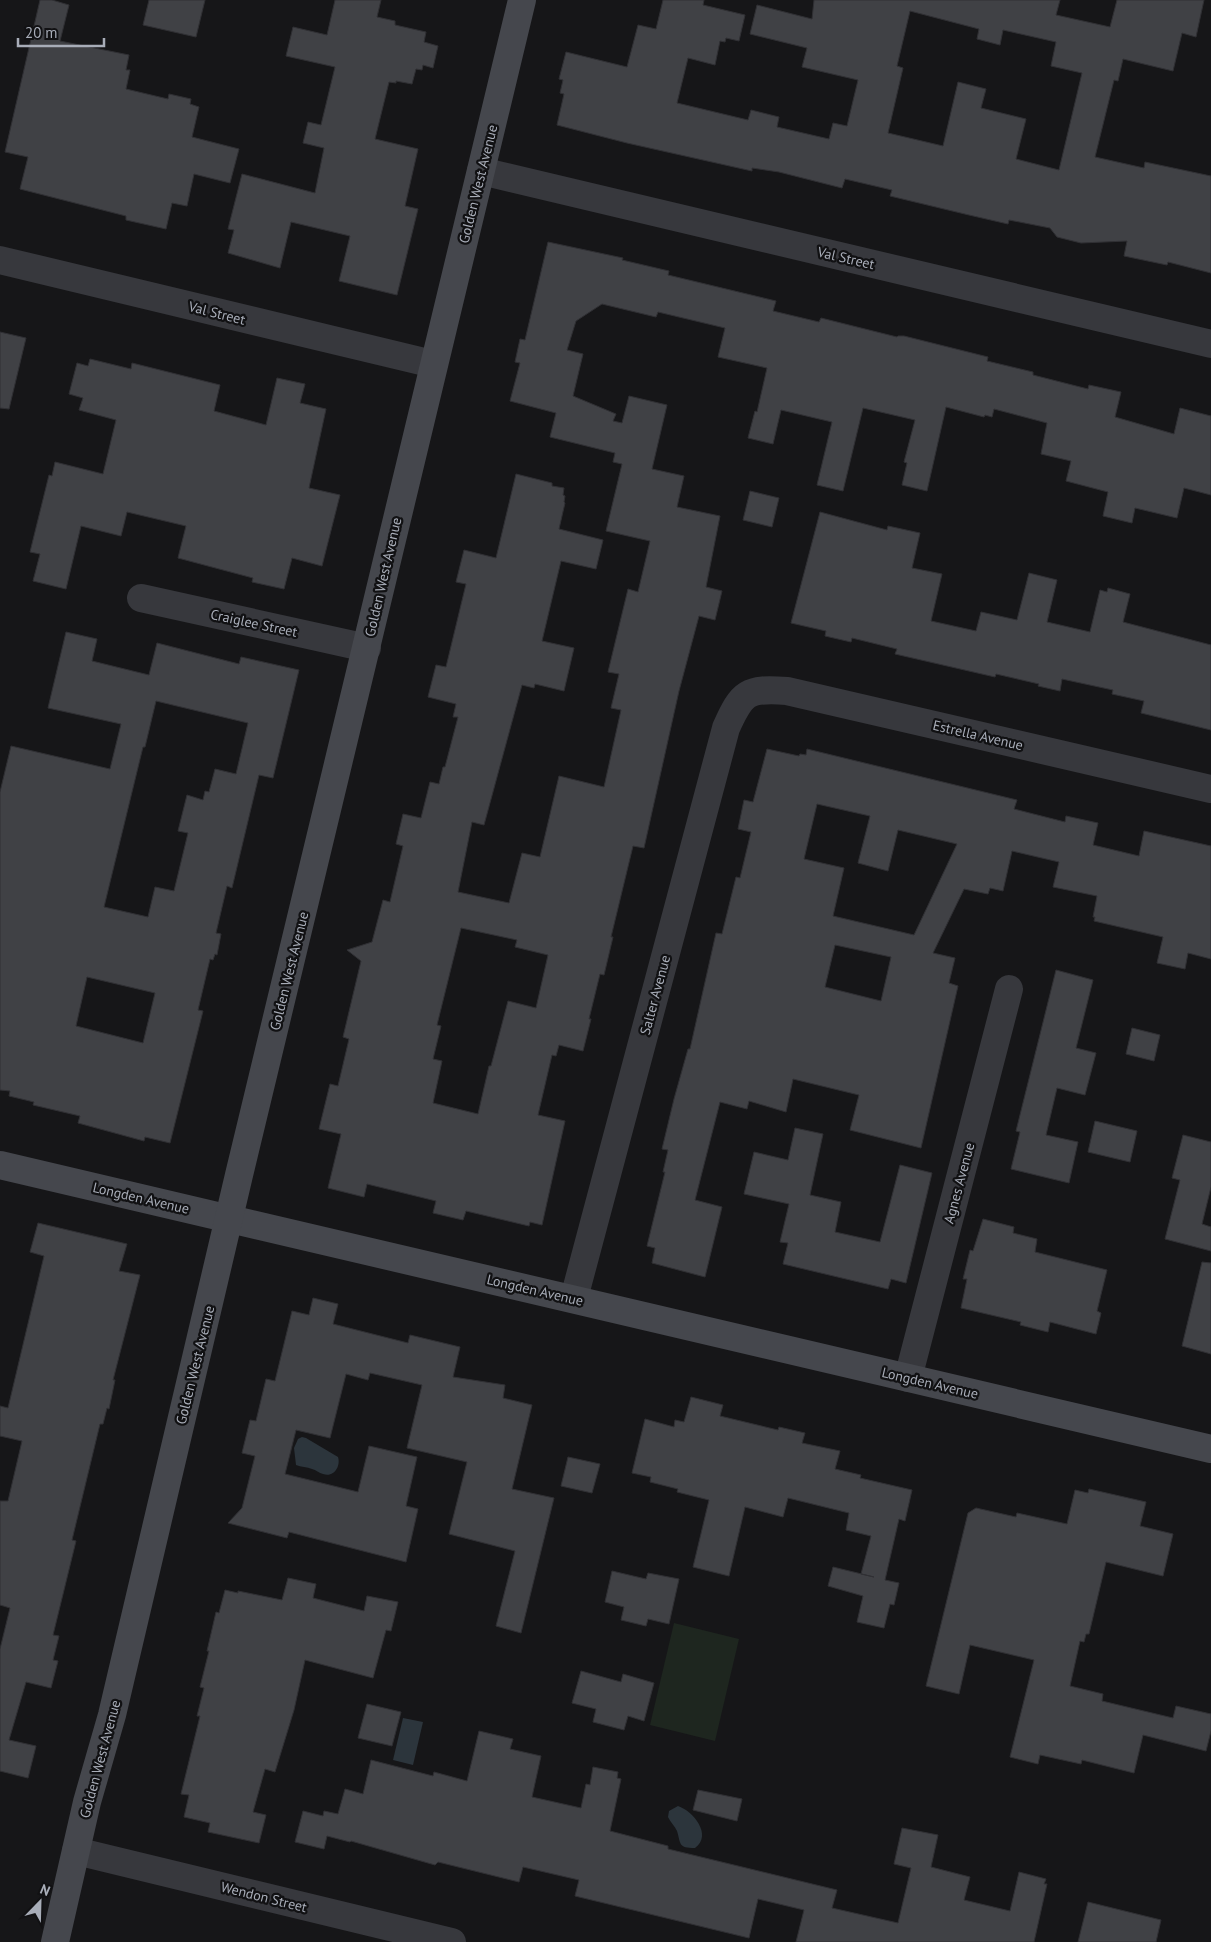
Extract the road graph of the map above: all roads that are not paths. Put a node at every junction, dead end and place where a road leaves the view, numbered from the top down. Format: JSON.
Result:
{"nodes":[{"id":1,"x":522,"y":0,"type":"edge"},
{"id":2,"x":481,"y":171,"type":"junction"},
{"id":3,"x":0,"y":260,"type":"edge"},
{"id":4,"x":1211,"y":344,"type":"edge"},
{"id":5,"x":433,"y":364,"type":"junction"},
{"id":6,"x":141,"y":598,"type":"dead end"},
{"id":7,"x":367,"y":648,"type":"junction"},
{"id":8,"x":744,"y":695,"type":"joint"},
{"id":9,"x":1211,"y":789,"type":"edge"},
{"id":10,"x":1009,"y":989,"type":"dead end"},
{"id":11,"x":0,"y":1165,"type":"edge"},
{"id":12,"x":230,"y":1218,"type":"junction"},
{"id":13,"x":574,"y":1298,"type":"junction"},
{"id":14,"x":908,"y":1378,"type":"junction"},
{"id":15,"x":1211,"y":1449,"type":"edge"},
{"id":16,"x":76,"y":1851,"type":"junction"},
{"id":17,"x":56,"y":1942,"type":"edge"},
{"id":18,"x":452,"y":1942,"type":"edge"}],
"edges":[{"from":1,"to":2,"type":"street","name":"Golden West Avenue"},
{"from":2,"to":4,"type":"street","name":"Val Street"},
{"from":2,"to":5,"type":"street","name":"Golden West Avenue"},
{"from":3,"to":5,"type":"street","name":"Val Street"},
{"from":5,"to":7,"type":"street","name":"Golden West Avenue"},
{"from":6,"to":7,"type":"street","name":"Craiglee Street"},
{"from":7,"to":12,"type":"street","name":"Golden West Avenue"},
{"from":8,"to":9,"type":"street","name":"Estrella Avenue"},
{"from":8,"to":13,"type":"street","name":"Salter Avenue"},
{"from":10,"to":14,"type":"street","name":"Agnes Avenue"},
{"from":11,"to":12,"type":"street","name":"Longden Avenue"},
{"from":12,"to":13,"type":"street","name":"Longden Avenue"},
{"from":12,"to":16,"type":"street","name":"Golden West Avenue"},
{"from":13,"to":14,"type":"street","name":"Longden Avenue"},
{"from":14,"to":15,"type":"street","name":"Longden Avenue"},
{"from":16,"to":17,"type":"street","name":"Golden West Avenue"},
{"from":16,"to":18,"type":"street","name":"Wendon Street"}]}
